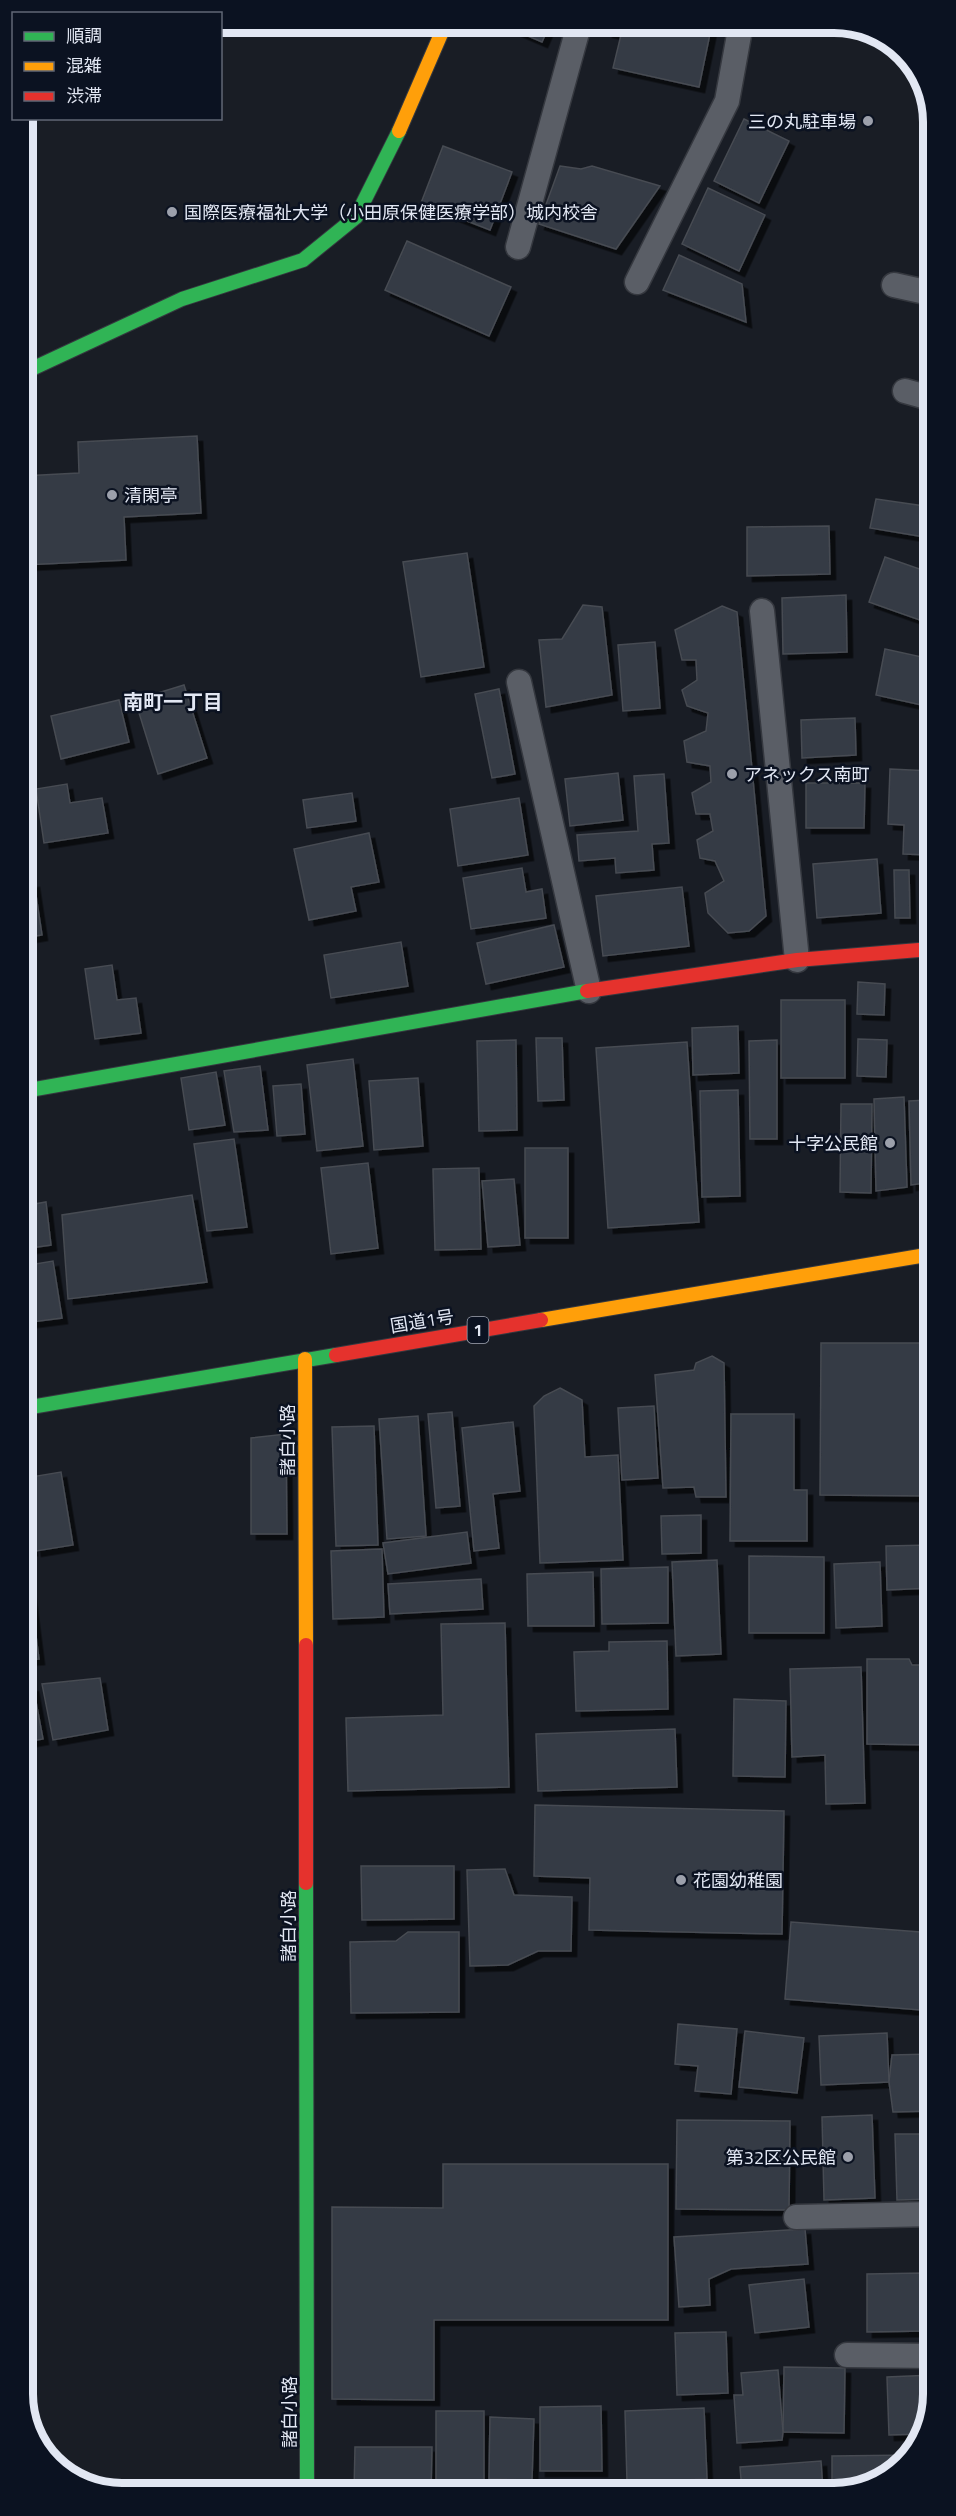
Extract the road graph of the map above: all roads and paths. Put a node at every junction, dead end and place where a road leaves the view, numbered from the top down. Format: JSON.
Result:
{"nodes":[{"id":1,"x":441,"y":33,"type":"edge"},
{"id":2,"x":577,"y":33,"type":"edge"},
{"id":3,"x":739,"y":33,"type":"edge"},
{"id":4,"x":518,"y":247,"type":"dead end"},
{"id":5,"x":637,"y":282,"type":"dead end"},
{"id":6,"x":894,"y":285,"type":"dead end"},
{"id":7,"x":923,"y":291,"type":"edge"},
{"id":8,"x":33,"y":368,"type":"edge"},
{"id":9,"x":905,"y":391,"type":"dead end"},
{"id":10,"x":923,"y":396,"type":"edge"},
{"id":11,"x":762,"y":611,"type":"dead end"},
{"id":12,"x":519,"y":682,"type":"dead end"},
{"id":13,"x":923,"y":950,"type":"edge"},
{"id":14,"x":797,"y":960,"type":"junction"},
{"id":15,"x":589,"y":991,"type":"junction"},
{"id":16,"x":33,"y":1089,"type":"edge"},
{"id":17,"x":923,"y":1256,"type":"edge"},
{"id":18,"x":305,"y":1359,"type":"junction"},
{"id":19,"x":33,"y":1407,"type":"edge"},
{"id":20,"x":923,"y":2214,"type":"edge"},
{"id":21,"x":796,"y":2217,"type":"dead end"},
{"id":22,"x":847,"y":2355,"type":"dead end"},
{"id":23,"x":923,"y":2356,"type":"edge"},
{"id":24,"x":307,"y":2483,"type":"edge"}],
"edges":[{"from":1,"to":8,"type":"main road"},
{"from":2,"to":4,"type":"lane"},
{"from":3,"to":5,"type":"lane"},
{"from":6,"to":7,"type":"lane"},
{"from":9,"to":10,"type":"lane"},
{"from":11,"to":14,"type":"lane"},
{"from":12,"to":15,"type":"lane"},
{"from":13,"to":14,"type":"main road"},
{"from":14,"to":15,"type":"main road"},
{"from":15,"to":16,"type":"main road"},
{"from":17,"to":18,"type":"main road","name":"国道1号","number":"1"},
{"from":18,"to":19,"type":"main road","name":"国道1号","number":"1"},
{"from":18,"to":24,"type":"main road","name":"諸白小路"},
{"from":20,"to":21,"type":"lane"},
{"from":22,"to":23,"type":"lane"}]}
